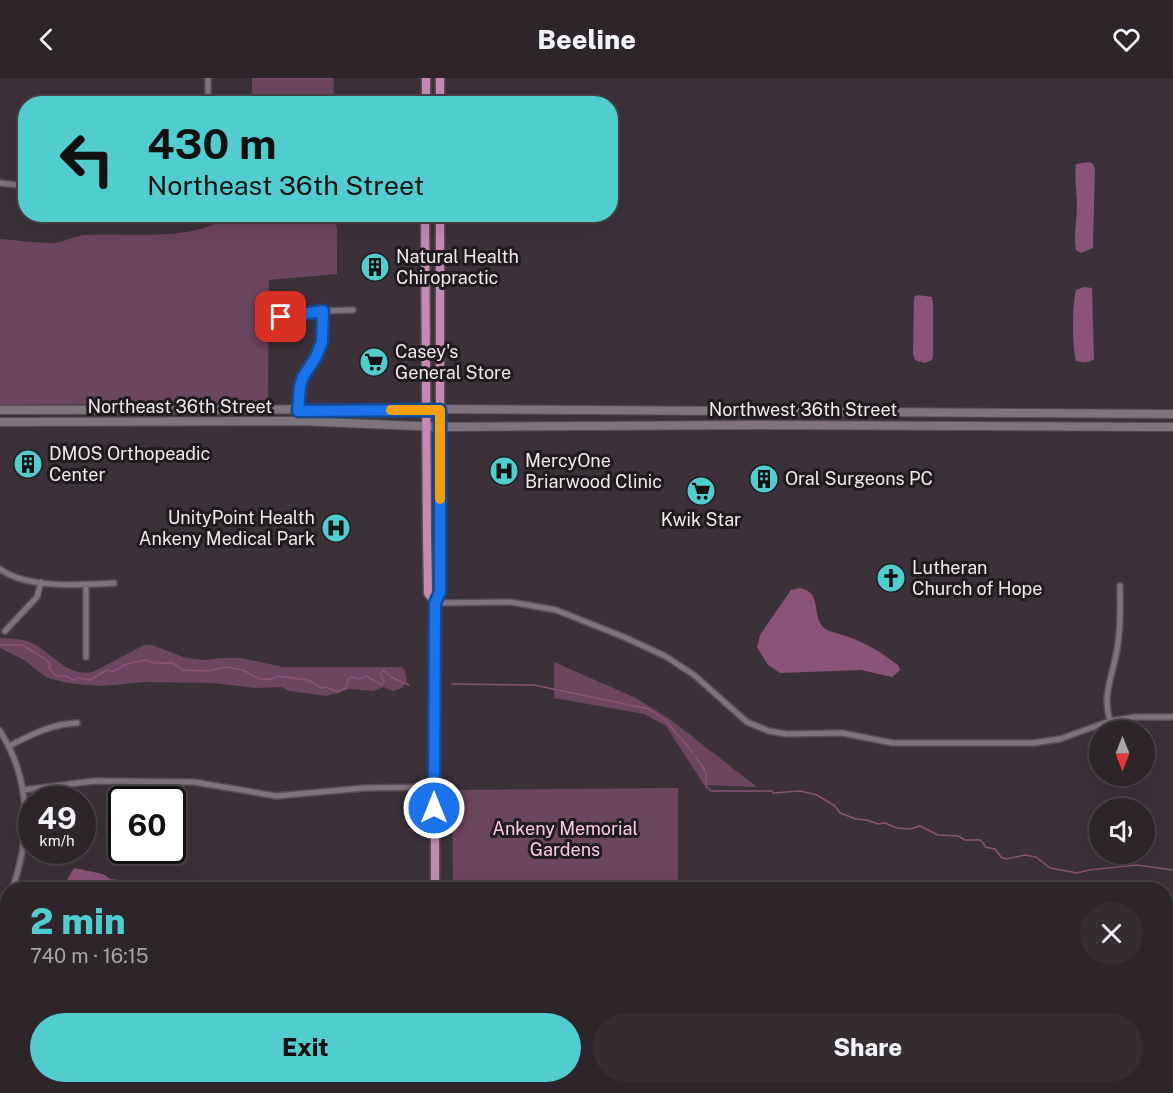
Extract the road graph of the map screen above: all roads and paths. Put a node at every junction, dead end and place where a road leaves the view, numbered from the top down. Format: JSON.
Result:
{"nodes":[{"id":1,"x":208,"y":78,"type":"edge"},
{"id":2,"x":426,"y":78,"type":"edge"},
{"id":3,"x":441,"y":78,"type":"edge"},
{"id":4,"x":208,"y":96,"type":"edge"},
{"id":5,"x":426,"y":96,"type":"edge"},
{"id":6,"x":440,"y":96,"type":"edge"},
{"id":7,"x":0,"y":183,"type":"edge"},
{"id":8,"x":18,"y":185,"type":"edge"},
{"id":9,"x":425,"y":222,"type":"edge"},
{"id":10,"x":440,"y":222,"type":"edge"},
{"id":11,"x":353,"y":310,"type":"dead end"},
{"id":12,"x":323,"y":311,"type":"junction"},
{"id":13,"x":281,"y":317,"type":"dead end"},
{"id":14,"x":0,"y":410,"type":"edge"},
{"id":15,"x":432,"y":410,"type":"junction"},
{"id":16,"x":298,"y":411,"type":"junction"},
{"id":17,"x":1173,"y":414,"type":"edge"},
{"id":18,"x":298,"y":421,"type":"junction"},
{"id":19,"x":0,"y":422,"type":"edge"},
{"id":20,"x":433,"y":427,"type":"junction"},
{"id":21,"x":1173,"y":427,"type":"edge"},
{"id":22,"x":0,"y":569,"type":"edge"},
{"id":23,"x":41,"y":582,"type":"junction"},
{"id":24,"x":114,"y":583,"type":"dead end"},
{"id":25,"x":86,"y":585,"type":"junction"},
{"id":26,"x":1120,"y":586,"type":"dead end"},
{"id":27,"x":435,"y":603,"type":"junction"},
{"id":28,"x":5,"y":631,"type":"dead end"},
{"id":29,"x":86,"y":657,"type":"dead end"},
{"id":30,"x":1173,"y":717,"type":"edge"},
{"id":31,"x":1110,"y":720,"type":"edge"},
{"id":32,"x":1116,"y":720,"type":"edge"},
{"id":33,"x":77,"y":723,"type":"dead end"},
{"id":34,"x":1089,"y":729,"type":"edge"},
{"id":35,"x":0,"y":731,"type":"edge"},
{"id":36,"x":9,"y":746,"type":"junction"},
{"id":37,"x":22,"y":786,"type":"edge"},
{"id":38,"x":55,"y":786,"type":"edge"},
{"id":39,"x":434,"y":787,"type":"junction"},
{"id":40,"x":20,"y":864,"type":"edge"},
{"id":41,"x":14,"y":882,"type":"edge"},
{"id":42,"x":435,"y":882,"type":"edge"}],
"edges":[{"from":1,"to":4,"type":"street"},
{"from":2,"to":5,"type":"main road"},
{"from":3,"to":6,"type":"main road"},
{"from":7,"to":8,"type":"street"},
{"from":9,"to":15,"type":"main road"},
{"from":10,"to":15,"type":"main road"},
{"from":11,"to":12,"type":"street"},
{"from":12,"to":13,"type":"street"},
{"from":12,"to":16,"type":"street"},
{"from":14,"to":16,"type":"main road","name":"Northeast 36th Street"},
{"from":15,"to":16,"type":"main road","name":"Northeast 36th Street"},
{"from":15,"to":17,"type":"main road","name":"Northwest 36th Street"},
{"from":15,"to":20,"type":"main road"},
{"from":15,"to":20,"type":"main road"},
{"from":16,"to":18,"type":"street"},
{"from":18,"to":19,"type":"main road","name":"Northeast 36th Street"},
{"from":18,"to":20,"type":"main road","name":"Northeast 36th Street"},
{"from":20,"to":21,"type":"main road","name":"Northwest 36th Street"},
{"from":20,"to":27,"type":"main road"},
{"from":20,"to":27,"type":"main road"},
{"from":22,"to":23,"type":"street"},
{"from":23,"to":25,"type":"street"},
{"from":23,"to":28,"type":"street"},
{"from":24,"to":25,"type":"street"},
{"from":25,"to":29,"type":"street"},
{"from":26,"to":31,"type":"street"},
{"from":27,"to":34,"type":"street"},
{"from":27,"to":39,"type":"main road"},
{"from":30,"to":32,"type":"street"},
{"from":33,"to":36,"type":"street"},
{"from":35,"to":36,"type":"street"},
{"from":36,"to":37,"type":"street"},
{"from":38,"to":39,"type":"street"},
{"from":39,"to":42,"type":"main road"},
{"from":40,"to":41,"type":"street"}]}
